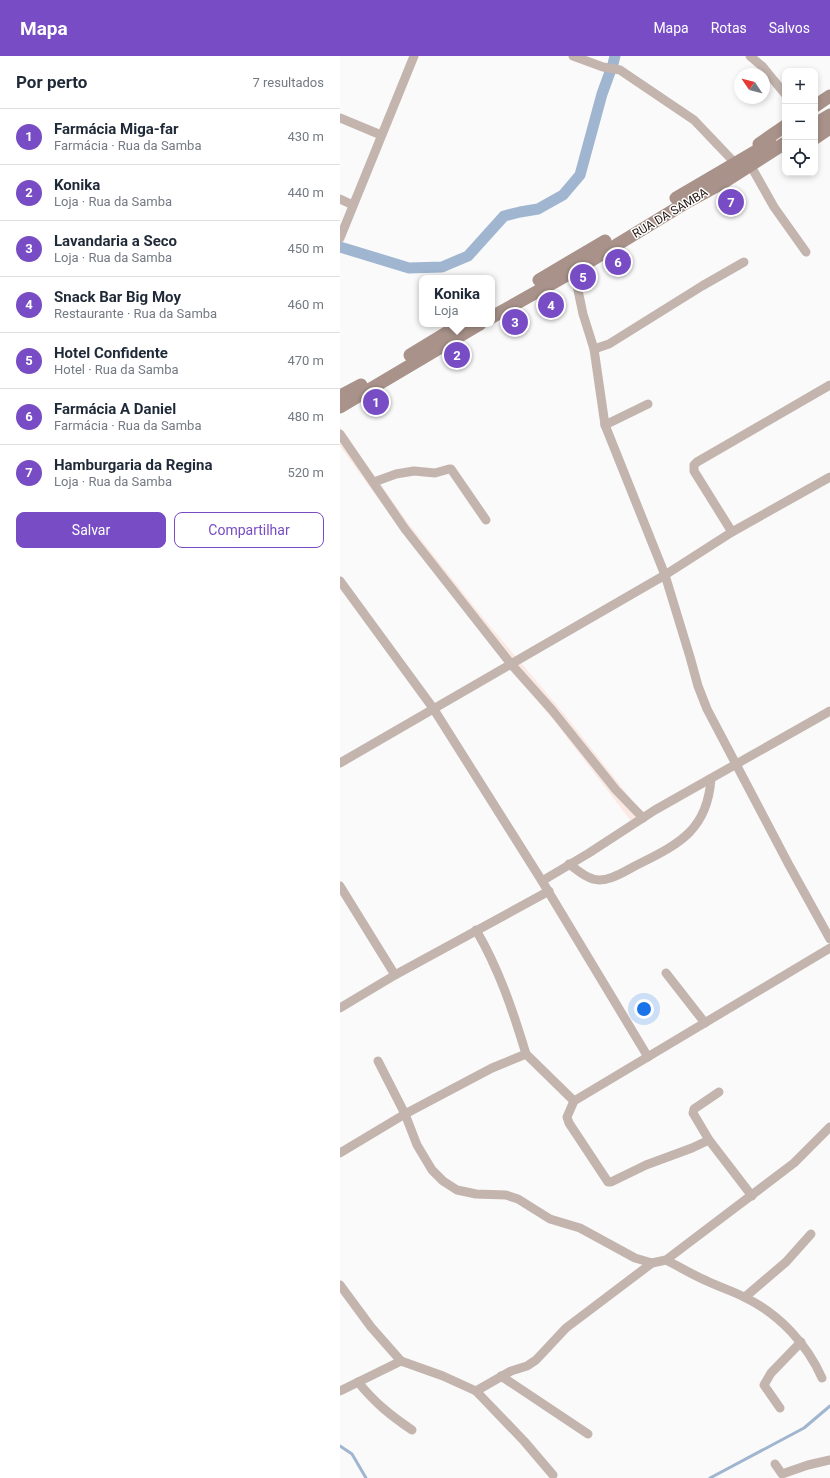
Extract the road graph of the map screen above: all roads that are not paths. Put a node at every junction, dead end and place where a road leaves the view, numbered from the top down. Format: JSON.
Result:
{"nodes":[{"id":1,"x":414,"y":56,"type":"edge"},
{"id":2,"x":574,"y":56,"type":"edge"},
{"id":3,"x":750,"y":56,"type":"edge"},
{"id":4,"x":782,"y":90,"type":"edge"},
{"id":5,"x":830,"y":96,"type":"edge"},
{"id":6,"x":818,"y":104,"type":"edge"},
{"id":7,"x":830,"y":108,"type":"edge"},
{"id":8,"x":818,"y":115,"type":"edge"},
{"id":9,"x":830,"y":115,"type":"edge"},
{"id":10,"x":340,"y":118,"type":"edge"},
{"id":11,"x":818,"y":122,"type":"edge"},
{"id":12,"x":782,"y":128,"type":"edge"},
{"id":13,"x":830,"y":128,"type":"edge"},
{"id":14,"x":382,"y":136,"type":"junction"},
{"id":15,"x":782,"y":136,"type":"edge"},
{"id":16,"x":818,"y":136,"type":"edge"},
{"id":17,"x":782,"y":145,"type":"edge"},
{"id":18,"x":782,"y":153,"type":"edge"},
{"id":19,"x":734,"y":162,"type":"junction"},
{"id":20,"x":752,"y":168,"type":"junction"},
{"id":21,"x":720,"y":178,"type":"junction"},
{"id":22,"x":340,"y":199,"type":"edge"},
{"id":23,"x":353,"y":205,"type":"junction"},
{"id":24,"x":340,"y":238,"type":"edge"},
{"id":25,"x":806,"y":252,"type":"dead end"},
{"id":26,"x":744,"y":262,"type":"dead end"},
{"id":27,"x":574,"y":271,"type":"junction"},
{"id":28,"x":495,"y":305,"type":"edge"},
{"id":29,"x":495,"y":315,"type":"edge"},
{"id":30,"x":456,"y":327,"type":"edge"},
{"id":31,"x":475,"y":327,"type":"edge"},
{"id":32,"x":594,"y":349,"type":"junction"},
{"id":33,"x":830,"y":385,"type":"edge"},
{"id":34,"x":340,"y":396,"type":"edge"},
{"id":35,"x":648,"y":404,"type":"dead end"},
{"id":36,"x":340,"y":407,"type":"edge"},
{"id":37,"x":605,"y":425,"type":"junction"},
{"id":38,"x":340,"y":434,"type":"edge"},
{"id":39,"x":830,"y":476,"type":"edge"},
{"id":40,"x":374,"y":482,"type":"junction"},
{"id":41,"x":486,"y":520,"type":"dead end"},
{"id":42,"x":732,"y":532,"type":"junction"},
{"id":43,"x":665,"y":575,"type":"junction"},
{"id":44,"x":340,"y":581,"type":"edge"},
{"id":45,"x":511,"y":664,"type":"junction"},
{"id":46,"x":433,"y":708,"type":"junction"},
{"id":47,"x":830,"y":710,"type":"edge"},
{"id":48,"x":340,"y":763,"type":"edge"},
{"id":49,"x":737,"y":764,"type":"junction"},
{"id":50,"x":711,"y":779,"type":"junction"},
{"id":51,"x":643,"y":818,"type":"junction"},
{"id":52,"x":569,"y":864,"type":"junction"},
{"id":53,"x":542,"y":881,"type":"junction"},
{"id":54,"x":340,"y":886,"type":"edge"},
{"id":55,"x":549,"y":891,"type":"junction"},
{"id":56,"x":476,"y":930,"type":"junction"},
{"id":57,"x":830,"y":939,"type":"edge"},
{"id":58,"x":830,"y":948,"type":"edge"},
{"id":59,"x":666,"y":973,"type":"dead end"},
{"id":60,"x":395,"y":975,"type":"junction"},
{"id":61,"x":340,"y":1008,"type":"edge"},
{"id":62,"x":704,"y":1023,"type":"junction"},
{"id":63,"x":526,"y":1054,"type":"junction"},
{"id":64,"x":648,"y":1057,"type":"junction"},
{"id":65,"x":378,"y":1061,"type":"dead end"},
{"id":66,"x":719,"y":1092,"type":"dead end"},
{"id":67,"x":574,"y":1101,"type":"junction"},
{"id":68,"x":404,"y":1114,"type":"junction"},
{"id":69,"x":830,"y":1127,"type":"edge"},
{"id":70,"x":708,"y":1140,"type":"junction"},
{"id":71,"x":340,"y":1153,"type":"edge"},
{"id":72,"x":752,"y":1196,"type":"junction"},
{"id":73,"x":811,"y":1234,"type":"dead end"},
{"id":74,"x":666,"y":1260,"type":"junction"},
{"id":75,"x":652,"y":1263,"type":"junction"},
{"id":76,"x":340,"y":1285,"type":"edge"},
{"id":77,"x":745,"y":1297,"type":"junction"},
{"id":78,"x":801,"y":1342,"type":"junction"},
{"id":79,"x":401,"y":1361,"type":"junction"},
{"id":80,"x":501,"y":1376,"type":"junction"},
{"id":81,"x":822,"y":1378,"type":"dead end"},
{"id":82,"x":358,"y":1382,"type":"junction"},
{"id":83,"x":340,"y":1391,"type":"edge"},
{"id":84,"x":476,"y":1391,"type":"junction"},
{"id":85,"x":780,"y":1408,"type":"dead end"},
{"id":86,"x":412,"y":1430,"type":"dead end"},
{"id":87,"x":588,"y":1434,"type":"dead end"},
{"id":88,"x":830,"y":1460,"type":"edge"},
{"id":89,"x":775,"y":1464,"type":"dead end"},
{"id":90,"x":553,"y":1475,"type":"dead end"}],
"edges":[{"from":1,"to":14,"type":"street"},
{"from":2,"to":19,"type":"street"},
{"from":3,"to":4,"type":"street"},
{"from":5,"to":6,"type":"main road"},
{"from":7,"to":8,"type":"main road"},
{"from":9,"to":11,"type":"main road"},
{"from":10,"to":14,"type":"street"},
{"from":12,"to":19,"type":"main road"},
{"from":13,"to":16,"type":"main road"},
{"from":14,"to":23,"type":"street"},
{"from":15,"to":21,"type":"main road","name":"RUA DA SAMBA"},
{"from":17,"to":21,"type":"main road","name":"RUA DA SAMBA"},
{"from":18,"to":20,"type":"main road"},
{"from":19,"to":21,"type":"main road"},
{"from":20,"to":21,"type":"main road"},
{"from":20,"to":25,"type":"street"},
{"from":21,"to":27,"type":"main road","name":"RUA DA SAMBA"},
{"from":21,"to":28,"type":"main road","name":"RUA DA SAMBA"},
{"from":22,"to":23,"type":"street"},
{"from":23,"to":24,"type":"street"},
{"from":26,"to":32,"type":"street"},
{"from":27,"to":29,"type":"main road","name":"RUA DA SAMBA"},
{"from":27,"to":32,"type":"street"},
{"from":30,"to":34,"type":"main road"},
{"from":31,"to":36,"type":"main road"},
{"from":32,"to":37,"type":"street"},
{"from":33,"to":42,"type":"street"},
{"from":35,"to":37,"type":"street"},
{"from":37,"to":43,"type":"street"},
{"from":38,"to":40,"type":"street"},
{"from":39,"to":42,"type":"street"},
{"from":40,"to":41,"type":"street"},
{"from":40,"to":45,"type":"street"},
{"from":42,"to":43,"type":"street"},
{"from":43,"to":45,"type":"street"},
{"from":43,"to":49,"type":"street"},
{"from":44,"to":46,"type":"street"},
{"from":45,"to":46,"type":"street"},
{"from":45,"to":51,"type":"street"},
{"from":46,"to":48,"type":"street"},
{"from":46,"to":53,"type":"street"},
{"from":47,"to":49,"type":"street"},
{"from":49,"to":50,"type":"street"},
{"from":49,"to":57,"type":"street"},
{"from":50,"to":51,"type":"street"},
{"from":50,"to":52,"type":"street"},
{"from":51,"to":52,"type":"street"},
{"from":52,"to":53,"type":"street"},
{"from":53,"to":55,"type":"street"},
{"from":54,"to":60,"type":"street"},
{"from":55,"to":56,"type":"street"},
{"from":55,"to":64,"type":"street"},
{"from":56,"to":60,"type":"street"},
{"from":56,"to":63,"type":"street"},
{"from":58,"to":62,"type":"street"},
{"from":59,"to":62,"type":"street"},
{"from":60,"to":61,"type":"street"},
{"from":62,"to":64,"type":"street"},
{"from":63,"to":67,"type":"street"},
{"from":63,"to":68,"type":"street"},
{"from":64,"to":67,"type":"street"},
{"from":65,"to":68,"type":"street"},
{"from":66,"to":70,"type":"street"},
{"from":67,"to":70,"type":"street"},
{"from":68,"to":71,"type":"street"},
{"from":68,"to":75,"type":"street"},
{"from":69,"to":72,"type":"street"},
{"from":70,"to":72,"type":"street"},
{"from":72,"to":74,"type":"street"},
{"from":73,"to":77,"type":"street"},
{"from":74,"to":75,"type":"street"},
{"from":74,"to":77,"type":"street"},
{"from":75,"to":80,"type":"street"},
{"from":76,"to":79,"type":"street"},
{"from":77,"to":78,"type":"street"},
{"from":78,"to":81,"type":"street"},
{"from":78,"to":85,"type":"street"},
{"from":79,"to":82,"type":"street"},
{"from":79,"to":84,"type":"street"},
{"from":80,"to":84,"type":"street"},
{"from":80,"to":87,"type":"street"},
{"from":82,"to":83,"type":"street"},
{"from":82,"to":86,"type":"street"},
{"from":84,"to":90,"type":"street"},
{"from":88,"to":89,"type":"street"}]}
